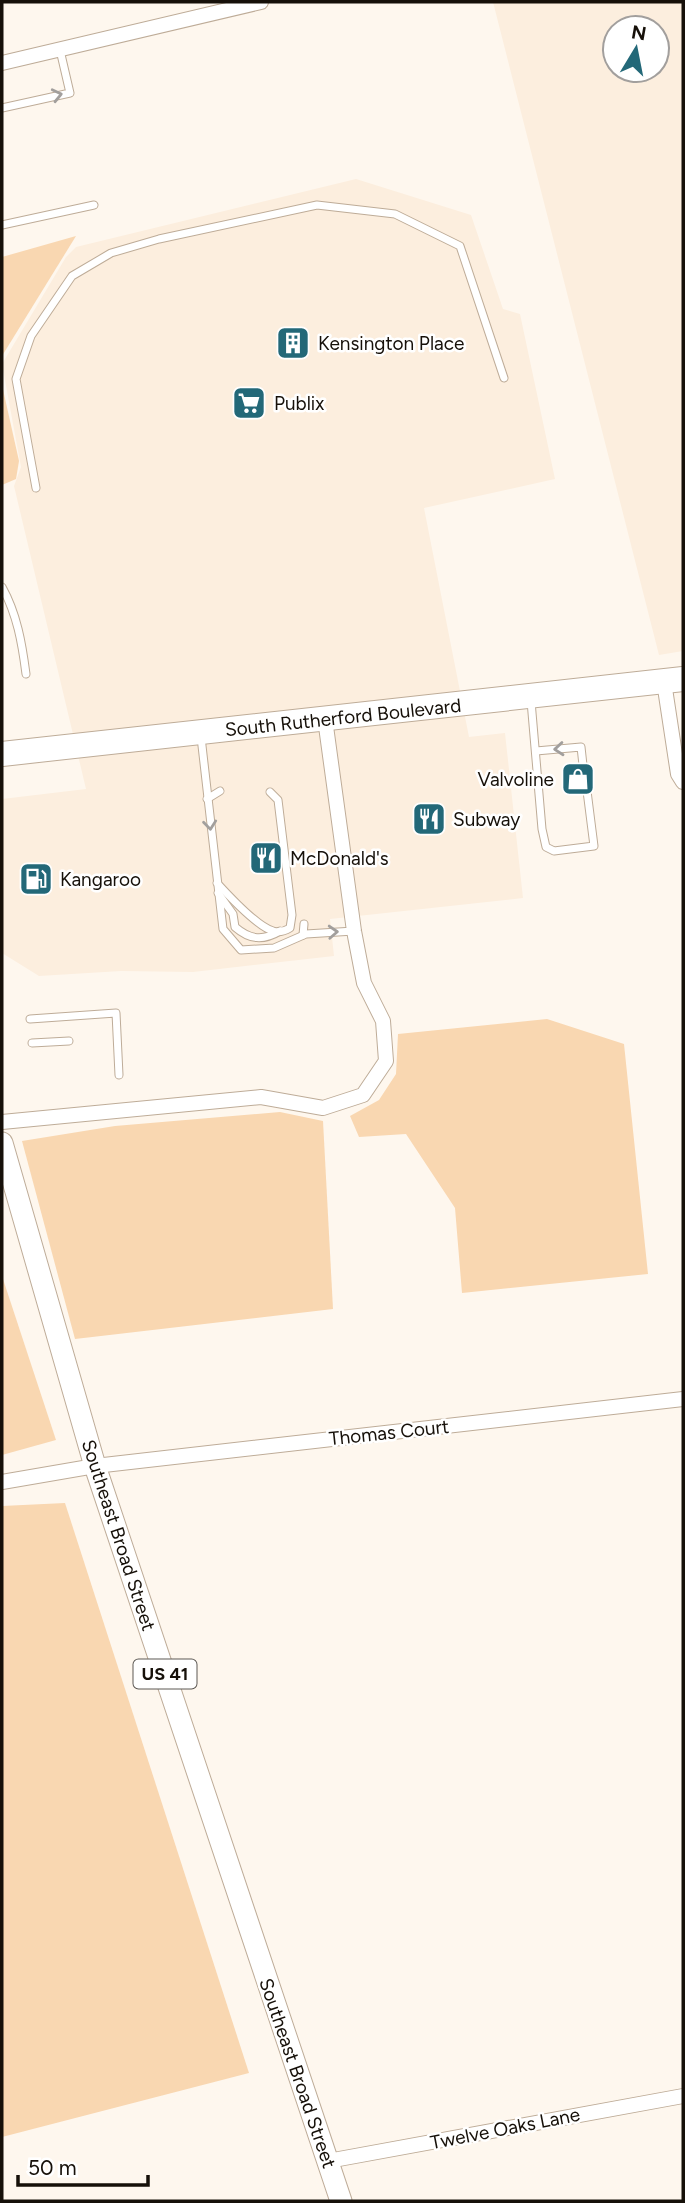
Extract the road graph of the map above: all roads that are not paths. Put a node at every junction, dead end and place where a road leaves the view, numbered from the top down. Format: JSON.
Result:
{"nodes":[{"id":1,"x":261,"y":2,"type":"edge"},
{"id":2,"x":60,"y":50,"type":"junction"},
{"id":3,"x":2,"y":63,"type":"edge"},
{"id":4,"x":2,"y":108,"type":"edge"},
{"id":5,"x":94,"y":205,"type":"dead end"},
{"id":6,"x":2,"y":225,"type":"edge"},
{"id":7,"x":504,"y":378,"type":"dead end"},
{"id":8,"x":36,"y":488,"type":"dead end"},
{"id":9,"x":3,"y":590,"type":"edge"},
{"id":10,"x":26,"y":674,"type":"dead end"},
{"id":11,"x":673,"y":681,"type":"edge"},
{"id":12,"x":531,"y":696,"type":"junction"},
{"id":13,"x":325,"y":719,"type":"junction"},
{"id":14,"x":201,"y":732,"type":"junction"},
{"id":15,"x":536,"y":751,"type":"junction"},
{"id":16,"x":2,"y":754,"type":"edge"},
{"id":17,"x":583,"y":765,"type":"dead end"},
{"id":18,"x":683,"y":782,"type":"edge"},
{"id":19,"x":220,"y":791,"type":"dead end"},
{"id":20,"x":587,"y":791,"type":"dead end"},
{"id":21,"x":270,"y":792,"type":"dead end"},
{"id":22,"x":207,"y":799,"type":"junction"},
{"id":23,"x":216,"y":883,"type":"junction"},
{"id":24,"x":218,"y":893,"type":"junction"},
{"id":25,"x":304,"y":924,"type":"dead end"},
{"id":26,"x":281,"y":931,"type":"junction"},
{"id":27,"x":354,"y":931,"type":"junction"},
{"id":28,"x":303,"y":935,"type":"junction"},
{"id":29,"x":30,"y":1019,"type":"dead end"},
{"id":30,"x":117,"y":1039,"type":"junction"},
{"id":31,"x":106,"y":1040,"type":"dead end"},
{"id":32,"x":69,"y":1041,"type":"dead end"},
{"id":33,"x":33,"y":1043,"type":"dead end"},
{"id":34,"x":119,"y":1075,"type":"dead end"},
{"id":35,"x":2,"y":1122,"type":"edge"},
{"id":36,"x":2,"y":1143,"type":"edge"},
{"id":37,"x":683,"y":1399,"type":"edge"},
{"id":38,"x":95,"y":1466,"type":"junction"},
{"id":39,"x":2,"y":1482,"type":"edge"},
{"id":40,"x":683,"y":2096,"type":"edge"},
{"id":41,"x":328,"y":2161,"type":"junction"},
{"id":42,"x":341,"y":2201,"type":"edge"}],
"edges":[{"from":1,"to":2,"type":"street"},
{"from":2,"to":3,"type":"street"},
{"from":4,"to":2,"type":"lane","one_way":true},
{"from":5,"to":6,"type":"lane"},
{"from":7,"to":8,"type":"lane"},
{"from":9,"to":10,"type":"lane"},
{"from":11,"to":12,"type":"highway","name":"South Rutherford Boulevard"},
{"from":11,"to":18,"type":"street"},
{"from":12,"to":13,"type":"highway","name":"South Rutherford Boulevard"},
{"from":12,"to":15,"type":"lane"},
{"from":13,"to":14,"type":"highway","name":"South Rutherford Boulevard"},
{"from":13,"to":27,"type":"street"},
{"from":14,"to":16,"type":"highway","name":"South Rutherford Boulevard"},
{"from":14,"to":22,"type":"lane"},
{"from":17,"to":15,"type":"lane","one_way":true},
{"from":15,"to":20,"type":"lane"},
{"from":19,"to":22,"type":"lane"},
{"from":21,"to":26,"type":"lane"},
{"from":22,"to":23,"type":"lane","one_way":true},
{"from":23,"to":24,"type":"lane"},
{"from":23,"to":26,"type":"lane"},
{"from":24,"to":26,"type":"lane"},
{"from":24,"to":28,"type":"lane"},
{"from":25,"to":28,"type":"lane"},
{"from":28,"to":27,"type":"lane","one_way":true},
{"from":27,"to":35,"type":"street"},
{"from":29,"to":30,"type":"lane"},
{"from":30,"to":31,"type":"lane"},
{"from":30,"to":34,"type":"lane"},
{"from":32,"to":33,"type":"lane"},
{"from":36,"to":38,"type":"main road","name":"Southeast Broad Street","number":"US 41"},
{"from":37,"to":38,"type":"street","name":"Thomas Court"},
{"from":38,"to":39,"type":"street","name":"Thomas Court"},
{"from":38,"to":41,"type":"main road","name":"Southeast Broad Street","number":"US 41"},
{"from":40,"to":41,"type":"street","name":"Twelve Oaks Lane"},
{"from":41,"to":42,"type":"main road","name":"Southeast Broad Street","number":"US 41"}]}
